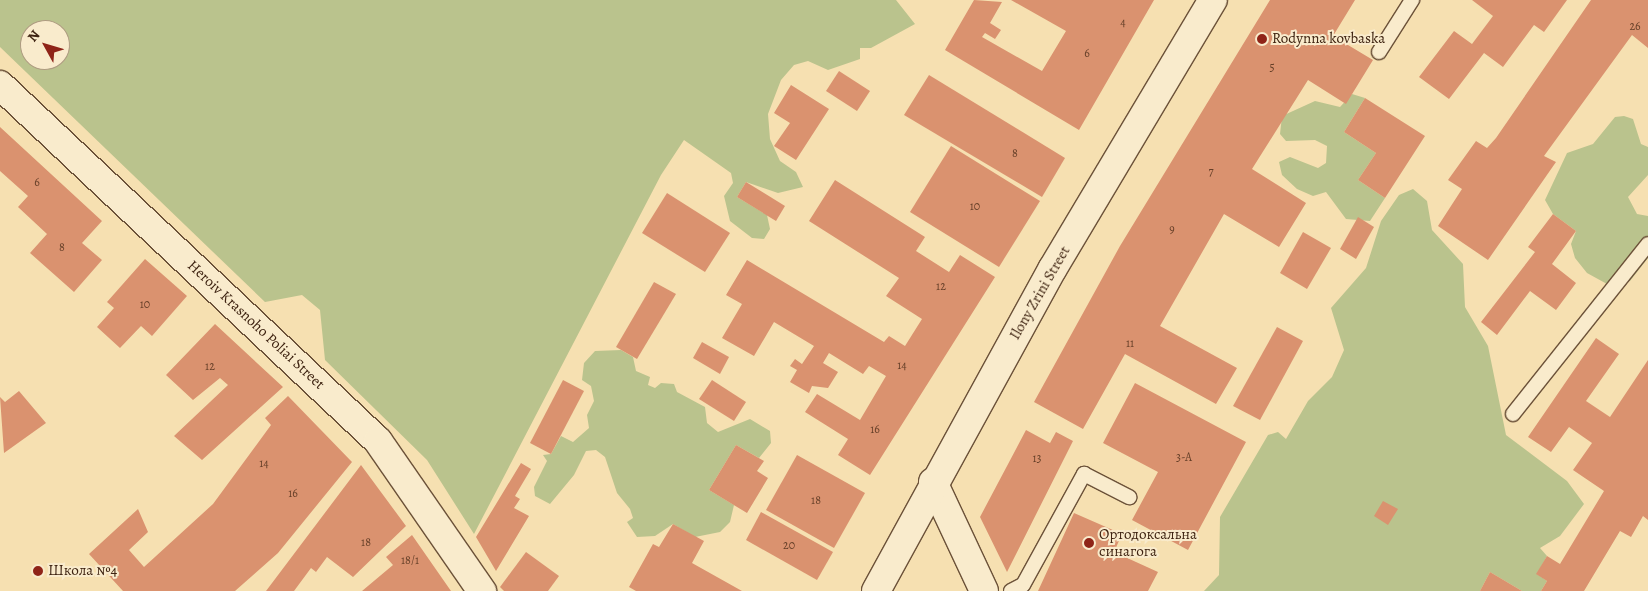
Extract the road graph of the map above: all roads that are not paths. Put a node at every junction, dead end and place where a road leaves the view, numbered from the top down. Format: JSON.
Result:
{"nodes":[{"id":1,"x":1213,"y":0,"type":"edge"},
{"id":2,"x":1412,"y":0,"type":"edge"},
{"id":3,"x":1379,"y":52,"type":"dead end"},
{"id":4,"x":0,"y":85,"type":"edge"},
{"id":5,"x":1648,"y":244,"type":"edge"},
{"id":6,"x":1513,"y":414,"type":"dead end"},
{"id":7,"x":933,"y":482,"type":"junction"},
{"id":8,"x":1129,"y":497,"type":"dead end"},
{"id":9,"x":482,"y":591,"type":"edge"},
{"id":10,"x":876,"y":591,"type":"edge"},
{"id":11,"x":984,"y":591,"type":"edge"},
{"id":12,"x":1011,"y":591,"type":"edge"}],
"edges":[{"from":1,"to":7,"type":"street","name":"Ilony Zrini Street"},
{"from":2,"to":3,"type":"lane"},
{"from":4,"to":9,"type":"street","name":"Heroiv Krasnoho Poliai Street"},
{"from":5,"to":6,"type":"lane"},
{"from":7,"to":10,"type":"street","name":"Ilony Zrini Street"},
{"from":7,"to":11,"type":"street"},
{"from":8,"to":12,"type":"lane"}]}
